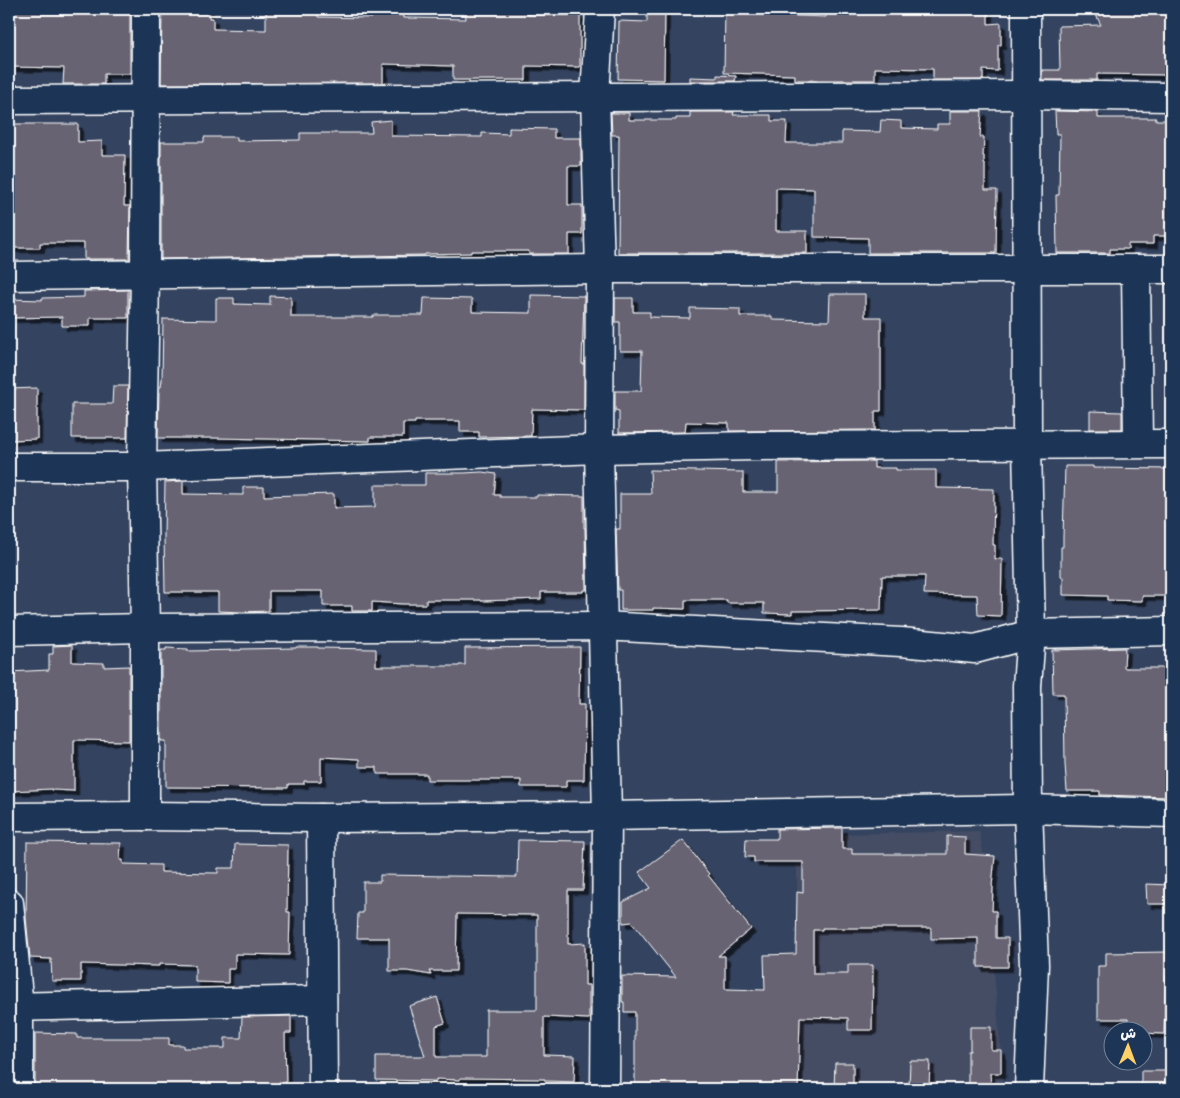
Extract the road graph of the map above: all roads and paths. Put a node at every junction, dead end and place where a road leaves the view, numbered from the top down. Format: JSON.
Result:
{"nodes":[{"id":1,"x":146,"y":9,"type":"edge"},
{"id":2,"x":600,"y":9,"type":"edge"},
{"id":3,"x":1026,"y":9,"type":"edge"},
{"id":4,"x":1026,"y":95,"type":"junction"},
{"id":5,"x":595,"y":96,"type":"junction"},
{"id":6,"x":1171,"y":97,"type":"edge"},
{"id":7,"x":145,"y":99,"type":"junction"},
{"id":8,"x":9,"y":100,"type":"edge"},
{"id":9,"x":1026,"y":268,"type":"junction"},
{"id":10,"x":600,"y":269,"type":"junction"},
{"id":11,"x":1136,"y":269,"type":"junction"},
{"id":12,"x":1171,"y":269,"type":"edge"},
{"id":13,"x":145,"y":274,"type":"junction"},
{"id":14,"x":9,"y":276,"type":"edge"},
{"id":15,"x":1138,"y":443,"type":"junction"},
{"id":16,"x":1171,"y":444,"type":"edge"},
{"id":17,"x":1027,"y":445,"type":"junction"},
{"id":18,"x":599,"y":449,"type":"junction"},
{"id":19,"x":9,"y":467,"type":"edge"},
{"id":20,"x":142,"y":467,"type":"junction"},
{"id":21,"x":603,"y":626,"type":"junction"},
{"id":22,"x":145,"y":628,"type":"junction"},
{"id":23,"x":9,"y":631,"type":"edge"},
{"id":24,"x":1171,"y":631,"type":"edge"},
{"id":25,"x":1031,"y":634,"type":"junction"},
{"id":26,"x":1028,"y":809,"type":"junction"},
{"id":27,"x":1171,"y":813,"type":"edge"},
{"id":28,"x":145,"y":816,"type":"junction"},
{"id":29,"x":607,"y":816,"type":"junction"},
{"id":30,"x":9,"y":817,"type":"edge"},
{"id":31,"x":321,"y":818,"type":"junction"},
{"id":32,"x":9,"y":903,"type":"edge"},
{"id":33,"x":322,"y":1000,"type":"junction"},
{"id":34,"x":14,"y":1007,"type":"edge"},
{"id":35,"x":19,"y":1089,"type":"edge"},
{"id":36,"x":323,"y":1089,"type":"edge"},
{"id":37,"x":605,"y":1089,"type":"edge"},
{"id":38,"x":1029,"y":1089,"type":"edge"}],
"edges":[{"from":1,"to":7,"type":"street"},
{"from":2,"to":5,"type":"street"},
{"from":3,"to":4,"type":"street"},
{"from":4,"to":5,"type":"street"},
{"from":4,"to":6,"type":"street"},
{"from":4,"to":9,"type":"street"},
{"from":5,"to":7,"type":"street"},
{"from":5,"to":10,"type":"street"},
{"from":7,"to":8,"type":"street"},
{"from":7,"to":13,"type":"street"},
{"from":9,"to":10,"type":"street"},
{"from":9,"to":11,"type":"street"},
{"from":9,"to":17,"type":"street"},
{"from":10,"to":13,"type":"street"},
{"from":10,"to":18,"type":"street"},
{"from":11,"to":12,"type":"street"},
{"from":11,"to":15,"type":"street"},
{"from":13,"to":14,"type":"street"},
{"from":13,"to":20,"type":"street"},
{"from":15,"to":16,"type":"street"},
{"from":15,"to":17,"type":"street"},
{"from":17,"to":18,"type":"street"},
{"from":17,"to":25,"type":"street"},
{"from":18,"to":20,"type":"street"},
{"from":18,"to":21,"type":"street"},
{"from":19,"to":20,"type":"street"},
{"from":20,"to":22,"type":"street"},
{"from":21,"to":22,"type":"street"},
{"from":21,"to":25,"type":"street"},
{"from":21,"to":29,"type":"street"},
{"from":22,"to":23,"type":"street"},
{"from":22,"to":28,"type":"street"},
{"from":24,"to":25,"type":"street"},
{"from":25,"to":26,"type":"street"},
{"from":26,"to":27,"type":"street"},
{"from":26,"to":29,"type":"street"},
{"from":26,"to":38,"type":"street"},
{"from":28,"to":30,"type":"street"},
{"from":28,"to":31,"type":"street"},
{"from":29,"to":31,"type":"street"},
{"from":29,"to":37,"type":"street"},
{"from":31,"to":33,"type":"street"},
{"from":32,"to":34,"type":"street"},
{"from":33,"to":34,"type":"street"},
{"from":33,"to":36,"type":"street"},
{"from":34,"to":35,"type":"street"}]}
